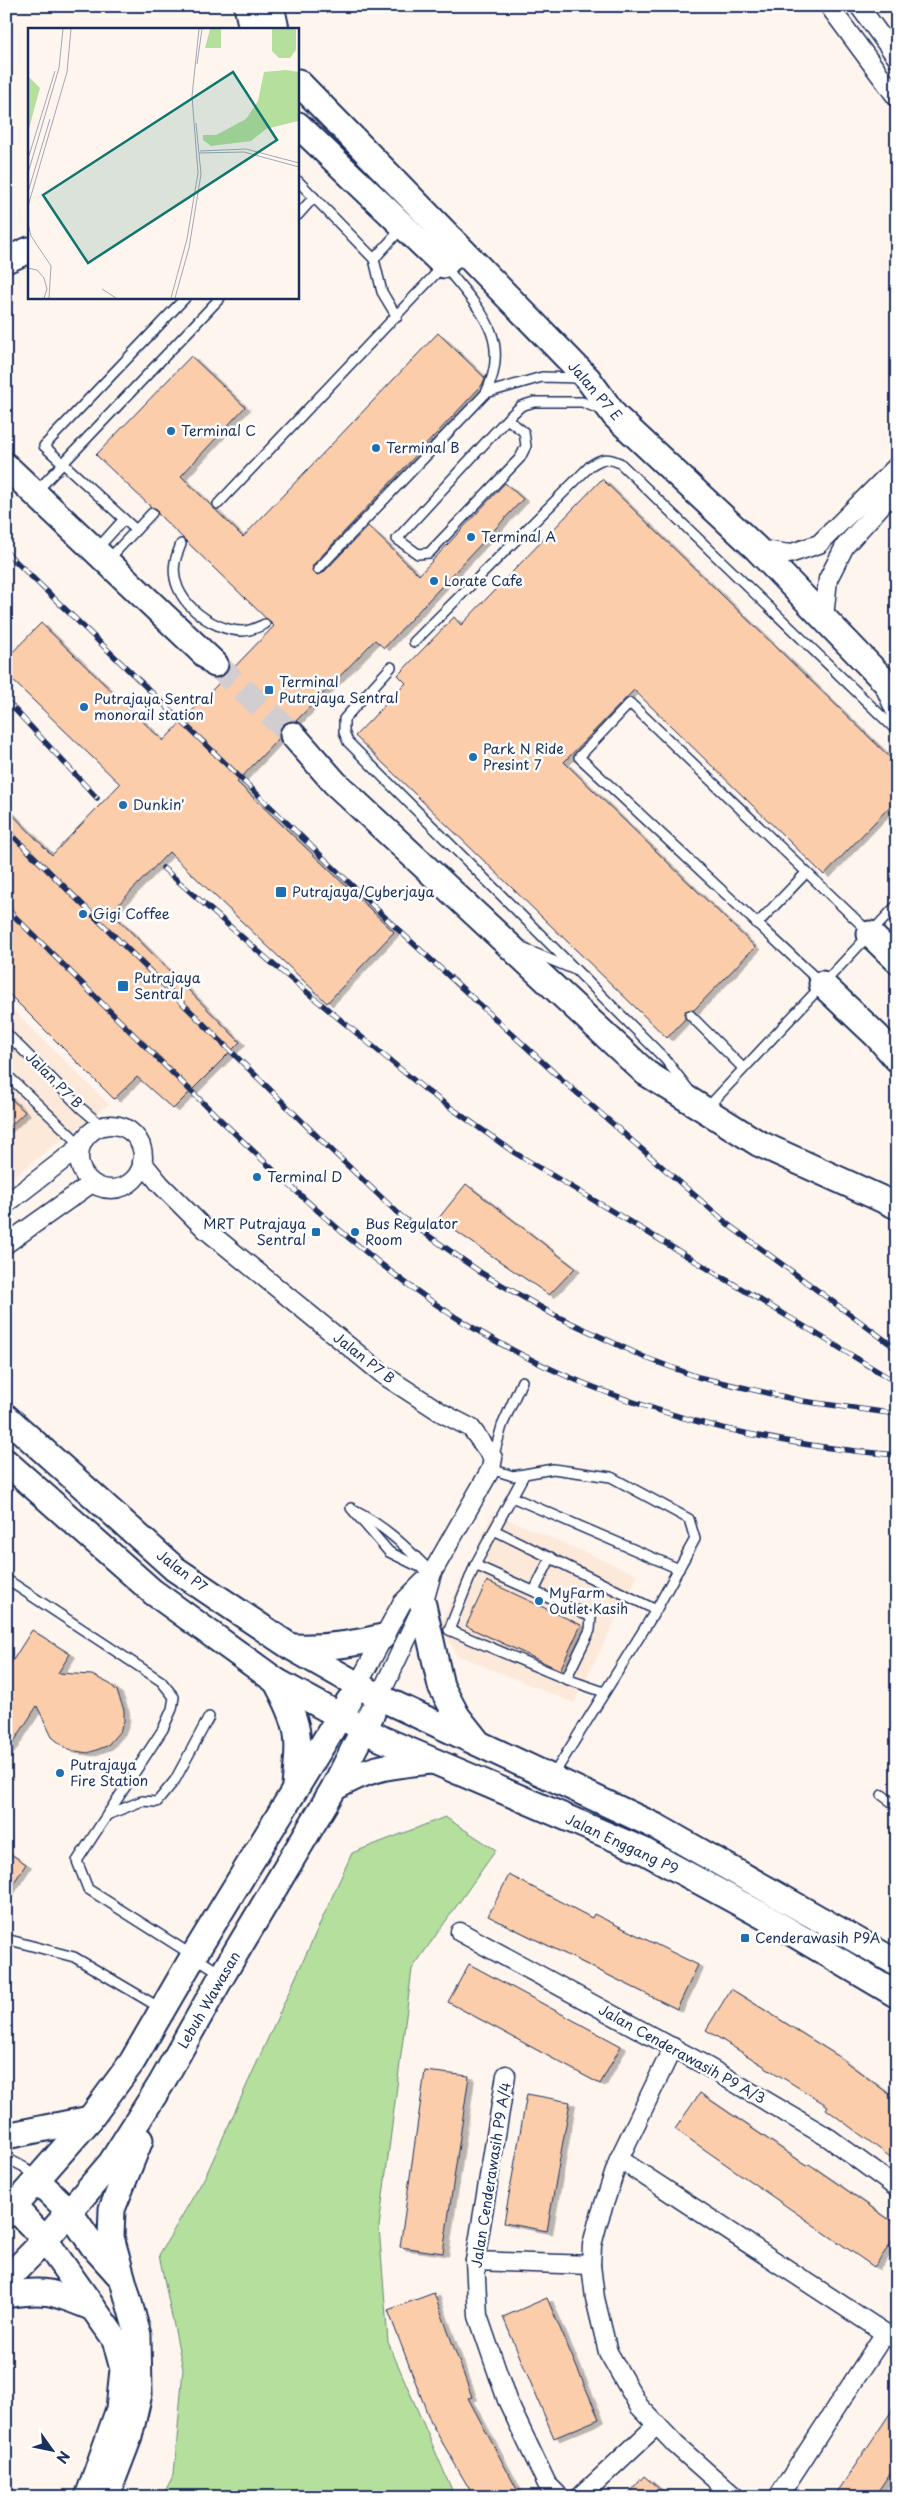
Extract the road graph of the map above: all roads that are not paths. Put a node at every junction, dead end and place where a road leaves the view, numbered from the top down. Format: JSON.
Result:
{"nodes":[{"id":1,"x":247,"y":6,"type":"edge"},
{"id":2,"x":270,"y":6,"type":"edge"},
{"id":3,"x":829,"y":6,"type":"edge"},
{"id":4,"x":859,"y":6,"type":"edge"},
{"id":5,"x":252,"y":28,"type":"edge"},
{"id":6,"x":276,"y":28,"type":"edge"},
{"id":7,"x":897,"y":58,"type":"edge"},
{"id":8,"x":299,"y":85,"type":"edge"},
{"id":9,"x":897,"y":98,"type":"edge"},
{"id":10,"x":308,"y":112,"type":"edge"},
{"id":11,"x":299,"y":126,"type":"edge"},
{"id":12,"x":299,"y":182,"type":"edge"},
{"id":13,"x":314,"y":198,"type":"junction"},
{"id":14,"x":299,"y":214,"type":"edge"},
{"id":15,"x":404,"y":227,"type":"junction"},
{"id":16,"x":28,"y":250,"type":"edge"},
{"id":17,"x":451,"y":257,"type":"junction"},
{"id":18,"x":374,"y":259,"type":"junction"},
{"id":19,"x":6,"y":260,"type":"edge"},
{"id":20,"x":184,"y":299,"type":"edge"},
{"id":21,"x":219,"y":299,"type":"edge"},
{"id":22,"x":397,"y":317,"type":"junction"},
{"id":23,"x":588,"y":379,"type":"junction"},
{"id":24,"x":486,"y":393,"type":"junction"},
{"id":25,"x":615,"y":416,"type":"junction"},
{"id":26,"x":507,"y":419,"type":"junction"},
{"id":27,"x":63,"y":464,"type":"junction"},
{"id":28,"x":6,"y":466,"type":"edge"},
{"id":29,"x":897,"y":466,"type":"edge"},
{"id":30,"x":897,"y":488,"type":"edge"},
{"id":31,"x":35,"y":493,"type":"junction"},
{"id":32,"x":218,"y":504,"type":"dead end"},
{"id":33,"x":152,"y":513,"type":"dead end"},
{"id":34,"x":124,"y":520,"type":"junction"},
{"id":35,"x":136,"y":530,"type":"junction"},
{"id":36,"x":182,"y":544,"type":"dead end"},
{"id":37,"x":758,"y":549,"type":"junction"},
{"id":38,"x":101,"y":556,"type":"junction"},
{"id":39,"x":318,"y":569,"type":"dead end"},
{"id":40,"x":824,"y":617,"type":"junction"},
{"id":41,"x":265,"y":624,"type":"dead end"},
{"id":42,"x":414,"y":642,"type":"dead end"},
{"id":43,"x":215,"y":664,"type":"tunnel mouth"},
{"id":44,"x":870,"y":664,"type":"junction"},
{"id":45,"x":391,"y":667,"type":"dead end"},
{"id":46,"x":897,"y":694,"type":"edge"},
{"id":47,"x":897,"y":726,"type":"edge"},
{"id":48,"x":897,"y":731,"type":"edge"},
{"id":49,"x":293,"y":735,"type":"tunnel mouth"},
{"id":50,"x":806,"y":872,"type":"junction"},
{"id":51,"x":897,"y":905,"type":"edge"},
{"id":52,"x":758,"y":924,"type":"junction"},
{"id":53,"x":870,"y":934,"type":"junction"},
{"id":54,"x":506,"y":941,"type":"junction"},
{"id":55,"x":897,"y":960,"type":"edge"},
{"id":56,"x":578,"y":971,"type":"junction"},
{"id":57,"x":822,"y":984,"type":"junction"},
{"id":58,"x":690,"y":1015,"type":"dead end"},
{"id":59,"x":6,"y":1032,"type":"edge"},
{"id":60,"x":897,"y":1059,"type":"edge"},
{"id":61,"x":744,"y":1068,"type":"junction"},
{"id":62,"x":6,"y":1074,"type":"edge"},
{"id":63,"x":705,"y":1111,"type":"junction"},
{"id":64,"x":102,"y":1126,"type":"junction"},
{"id":65,"x":81,"y":1146,"type":"junction"},
{"id":66,"x":142,"y":1162,"type":"junction"},
{"id":67,"x":92,"y":1183,"type":"junction"},
{"id":68,"x":6,"y":1204,"type":"edge"},
{"id":69,"x":897,"y":1206,"type":"edge"},
{"id":70,"x":6,"y":1244,"type":"edge"},
{"id":71,"x":522,"y":1381,"type":"dead end"},
{"id":72,"x":6,"y":1417,"type":"edge"},
{"id":73,"x":6,"y":1462,"type":"edge"},
{"id":74,"x":492,"y":1464,"type":"junction"},
{"id":75,"x":524,"y":1475,"type":"junction"},
{"id":76,"x":512,"y":1497,"type":"junction"},
{"id":77,"x":494,"y":1530,"type":"junction"},
{"id":78,"x":551,"y":1557,"type":"junction"},
{"id":79,"x":475,"y":1566,"type":"junction"},
{"id":80,"x":679,"y":1569,"type":"junction"},
{"id":81,"x":432,"y":1573,"type":"junction"},
{"id":82,"x":6,"y":1579,"type":"edge"},
{"id":83,"x":534,"y":1591,"type":"junction"},
{"id":84,"x":423,"y":1606,"type":"junction"},
{"id":85,"x":656,"y":1610,"type":"junction"},
{"id":86,"x":382,"y":1637,"type":"junction"},
{"id":87,"x":291,"y":1647,"type":"junction"},
{"id":88,"x":566,"y":1679,"type":"junction"},
{"id":89,"x":276,"y":1681,"type":"junction"},
{"id":90,"x":357,"y":1686,"type":"junction"},
{"id":91,"x":604,"y":1692,"type":"junction"},
{"id":92,"x":379,"y":1697,"type":"junction"},
{"id":93,"x":342,"y":1716,"type":"junction"},
{"id":94,"x":209,"y":1717,"type":"dead end"},
{"id":95,"x":365,"y":1728,"type":"junction"},
{"id":96,"x":478,"y":1743,"type":"junction"},
{"id":97,"x":432,"y":1760,"type":"junction"},
{"id":98,"x":551,"y":1777,"type":"junction"},
{"id":99,"x":334,"y":1788,"type":"junction"},
{"id":100,"x":295,"y":1790,"type":"junction"},
{"id":101,"x":882,"y":1796,"type":"dead end"},
{"id":102,"x":897,"y":1806,"type":"edge"},
{"id":103,"x":106,"y":1815,"type":"junction"},
{"id":104,"x":460,"y":1932,"type":"dead end"},
{"id":105,"x":6,"y":1939,"type":"edge"},
{"id":106,"x":194,"y":1955,"type":"junction"},
{"id":107,"x":897,"y":1963,"type":"edge"},
{"id":108,"x":223,"y":1974,"type":"junction"},
{"id":109,"x":897,"y":1995,"type":"edge"},
{"id":110,"x":162,"y":2009,"type":"junction"},
{"id":111,"x":673,"y":2048,"type":"junction"},
{"id":112,"x":506,"y":2075,"type":"dead end"},
{"id":113,"x":161,"y":2084,"type":"junction"},
{"id":114,"x":90,"y":2119,"type":"junction"},
{"id":115,"x":6,"y":2136,"type":"edge"},
{"id":116,"x":6,"y":2158,"type":"edge"},
{"id":117,"x":619,"y":2159,"type":"junction"},
{"id":118,"x":36,"y":2179,"type":"junction"},
{"id":119,"x":897,"y":2188,"type":"edge"},
{"id":120,"x":9,"y":2207,"type":"edge"},
{"id":121,"x":70,"y":2211,"type":"junction"},
{"id":122,"x":45,"y":2240,"type":"junction"},
{"id":123,"x":475,"y":2261,"type":"junction"},
{"id":124,"x":591,"y":2264,"type":"junction"},
{"id":125,"x":122,"y":2278,"type":"junction"},
{"id":126,"x":6,"y":2280,"type":"edge"},
{"id":127,"x":6,"y":2295,"type":"edge"},
{"id":128,"x":94,"y":2308,"type":"junction"},
{"id":129,"x":891,"y":2337,"type":"edge"},
{"id":130,"x":657,"y":2425,"type":"junction"},
{"id":131,"x":88,"y":2497,"type":"edge"},
{"id":132,"x":106,"y":2497,"type":"edge"},
{"id":133,"x":560,"y":2497,"type":"edge"},
{"id":134,"x":580,"y":2497,"type":"edge"},
{"id":135,"x":735,"y":2497,"type":"edge"},
{"id":136,"x":778,"y":2497,"type":"edge"}],
"edges":[{"from":1,"to":5,"type":"main road"},
{"from":2,"to":6,"type":"main road"},
{"from":3,"to":9,"type":"street"},
{"from":4,"to":7,"type":"street"},
{"from":8,"to":10,"type":"main road","name":"Jalan P7 E"},
{"from":10,"to":17,"type":"main road","name":"Jalan P7 E"},
{"from":11,"to":15,"type":"main road","name":"Jalan P7 E"},
{"from":12,"to":13,"type":"lane"},
{"from":13,"to":14,"type":"lane"},
{"from":13,"to":18,"type":"lane"},
{"from":15,"to":17,"type":"main road","name":"Jalan P7 E"},
{"from":15,"to":18,"type":"lane"},
{"from":16,"to":19,"type":"main road"},
{"from":17,"to":22,"type":"lane"},
{"from":17,"to":23,"type":"main road","name":"Jalan P7 E"},
{"from":17,"to":24,"type":"lane"},
{"from":18,"to":22,"type":"lane"},
{"from":20,"to":27,"type":"lane"},
{"from":21,"to":27,"type":"lane"},
{"from":22,"to":32,"type":"lane"},
{"from":23,"to":24,"type":"lane"},
{"from":23,"to":25,"type":"main road","name":"Jalan P7 E"},
{"from":24,"to":39,"type":"lane"},
{"from":25,"to":26,"type":"lane"},
{"from":25,"to":37,"type":"main road","name":"Jalan P7 E"},
{"from":26,"to":26,"type":"lane"},
{"from":27,"to":31,"type":"lane"},
{"from":27,"to":34,"type":"lane"},
{"from":28,"to":31,"type":"main road"},
{"from":29,"to":37,"type":"street"},
{"from":30,"to":40,"type":"street"},
{"from":31,"to":38,"type":"main road"},
{"from":33,"to":35,"type":"lane"},
{"from":34,"to":35,"type":"lane"},
{"from":34,"to":38,"type":"lane"},
{"from":35,"to":38,"type":"lane"},
{"from":36,"to":41,"type":"lane"},
{"from":37,"to":40,"type":"main road","name":"Jalan P7 E"},
{"from":38,"to":43,"type":"main road"},
{"from":40,"to":44,"type":"main road","name":"Jalan P7 E"},
{"from":42,"to":48,"type":"lane"},
{"from":44,"to":46,"type":"main road","name":"Jalan P7 E"},
{"from":44,"to":47,"type":"lane"},
{"from":45,"to":56,"type":"lane"},
{"from":49,"to":54,"type":"main road"},
{"from":50,"to":52,"type":"lane"},
{"from":50,"to":52,"type":"lane"},
{"from":50,"to":53,"type":"lane"},
{"from":51,"to":53,"type":"lane"},
{"from":52,"to":57,"type":"lane"},
{"from":53,"to":55,"type":"main road"},
{"from":53,"to":57,"type":"lane"},
{"from":54,"to":56,"type":"lane"},
{"from":54,"to":63,"type":"main road"},
{"from":56,"to":63,"type":"lane"},
{"from":57,"to":60,"type":"main road"},
{"from":57,"to":61,"type":"lane"},
{"from":58,"to":61,"type":"lane"},
{"from":59,"to":64,"type":"lane","name":"Jalan P7 B"},
{"from":61,"to":63,"type":"lane"},
{"from":62,"to":65,"type":"lane","name":"Jalan P7 B"},
{"from":63,"to":69,"type":"main road"},
{"from":64,"to":65,"type":"street"},
{"from":64,"to":66,"type":"street","name":"Jalan P7 B"},
{"from":65,"to":67,"type":"street"},
{"from":65,"to":68,"type":"street"},
{"from":66,"to":67,"type":"street"},
{"from":66,"to":74,"type":"street","name":"Jalan P7 B"},
{"from":67,"to":70,"type":"street"},
{"from":71,"to":74,"type":"lane"},
{"from":72,"to":87,"type":"main road","name":"Jalan P7"},
{"from":73,"to":89,"type":"main road"},
{"from":74,"to":75,"type":"lane"},
{"from":74,"to":81,"type":"street"},
{"from":75,"to":76,"type":"lane"},
{"from":75,"to":80,"type":"lane"},
{"from":76,"to":77,"type":"lane"},
{"from":76,"to":80,"type":"lane"},
{"from":77,"to":78,"type":"lane"},
{"from":77,"to":79,"type":"lane"},
{"from":78,"to":83,"type":"lane"},
{"from":78,"to":85,"type":"lane"},
{"from":79,"to":83,"type":"lane"},
{"from":79,"to":88,"type":"lane"},
{"from":80,"to":85,"type":"lane"},
{"from":81,"to":81,"type":"lane"},
{"from":81,"to":84,"type":"street"},
{"from":81,"to":86,"type":"street"},
{"from":82,"to":103,"type":"lane"},
{"from":83,"to":88,"type":"lane"},
{"from":84,"to":92,"type":"street"},
{"from":84,"to":96,"type":"main road"},
{"from":85,"to":91,"type":"lane"},
{"from":86,"to":87,"type":"main road"},
{"from":86,"to":90,"type":"street"},
{"from":87,"to":90,"type":"main road","name":"Jalan P7"},
{"from":88,"to":91,"type":"lane"},
{"from":89,"to":93,"type":"main road","name":"Jalan Enggang P9"},
{"from":89,"to":100,"type":"main road"},
{"from":90,"to":92,"type":"main road","name":"Jalan P7"},
{"from":90,"to":93,"type":"main road"},
{"from":91,"to":98,"type":"lane"},
{"from":92,"to":95,"type":"main road","name":"Lebuh Wawasan"},
{"from":92,"to":96,"type":"main road","name":"Jalan P7"},
{"from":93,"to":95,"type":"main road","name":"Jalan Enggang P9"},
{"from":93,"to":100,"type":"main road"},
{"from":94,"to":103,"type":"lane"},
{"from":95,"to":97,"type":"main road","name":"Jalan Enggang P9"},
{"from":95,"to":99,"type":"main road","name":"Lebuh Wawasan"},
{"from":96,"to":98,"type":"main road","name":"Jalan Enggang P9"},
{"from":97,"to":99,"type":"main road"},
{"from":97,"to":109,"type":"main road","name":"Jalan Enggang P9"},
{"from":98,"to":107,"type":"main road","name":"Jalan Enggang P9"},
{"from":99,"to":108,"type":"main road","name":"Lebuh Wawasan"},
{"from":100,"to":106,"type":"main road"},
{"from":101,"to":102,"type":"lane"},
{"from":103,"to":106,"type":"lane"},
{"from":104,"to":111,"type":"street","name":"Jalan Cenderawasih P9 A/3"},
{"from":105,"to":110,"type":"lane"},
{"from":106,"to":108,"type":"lane"},
{"from":106,"to":110,"type":"main road"},
{"from":108,"to":113,"type":"main road","name":"Lebuh Wawasan"},
{"from":110,"to":114,"type":"main road"},
{"from":111,"to":117,"type":"street"},
{"from":111,"to":119,"type":"street","name":"Jalan Cenderawasih P9 A/3"},
{"from":112,"to":123,"type":"street","name":"Jalan Cenderawasih P9 A/4"},
{"from":113,"to":121,"type":"main road","name":"Lebuh Wawasan"},
{"from":113,"to":125,"type":"main road"},
{"from":114,"to":115,"type":"main road"},
{"from":114,"to":118,"type":"main road"},
{"from":116,"to":118,"type":"lane"},
{"from":117,"to":124,"type":"street"},
{"from":117,"to":129,"type":"street"},
{"from":118,"to":120,"type":"main road"},
{"from":118,"to":121,"type":"main road"},
{"from":120,"to":122,"type":"main road"},
{"from":121,"to":122,"type":"main road","name":"Lebuh Wawasan"},
{"from":121,"to":125,"type":"main road"},
{"from":122,"to":126,"type":"main road","name":"Lebuh Wawasan"},
{"from":122,"to":128,"type":"main road"},
{"from":123,"to":124,"type":"street"},
{"from":123,"to":133,"type":"street","name":"Jalan Cenderawasih P9 A/4"},
{"from":124,"to":130,"type":"street"},
{"from":125,"to":132,"type":"main road"},
{"from":127,"to":128,"type":"main road"},
{"from":128,"to":131,"type":"main road"},
{"from":129,"to":136,"type":"street"},
{"from":130,"to":134,"type":"street"},
{"from":130,"to":135,"type":"street"}]}
